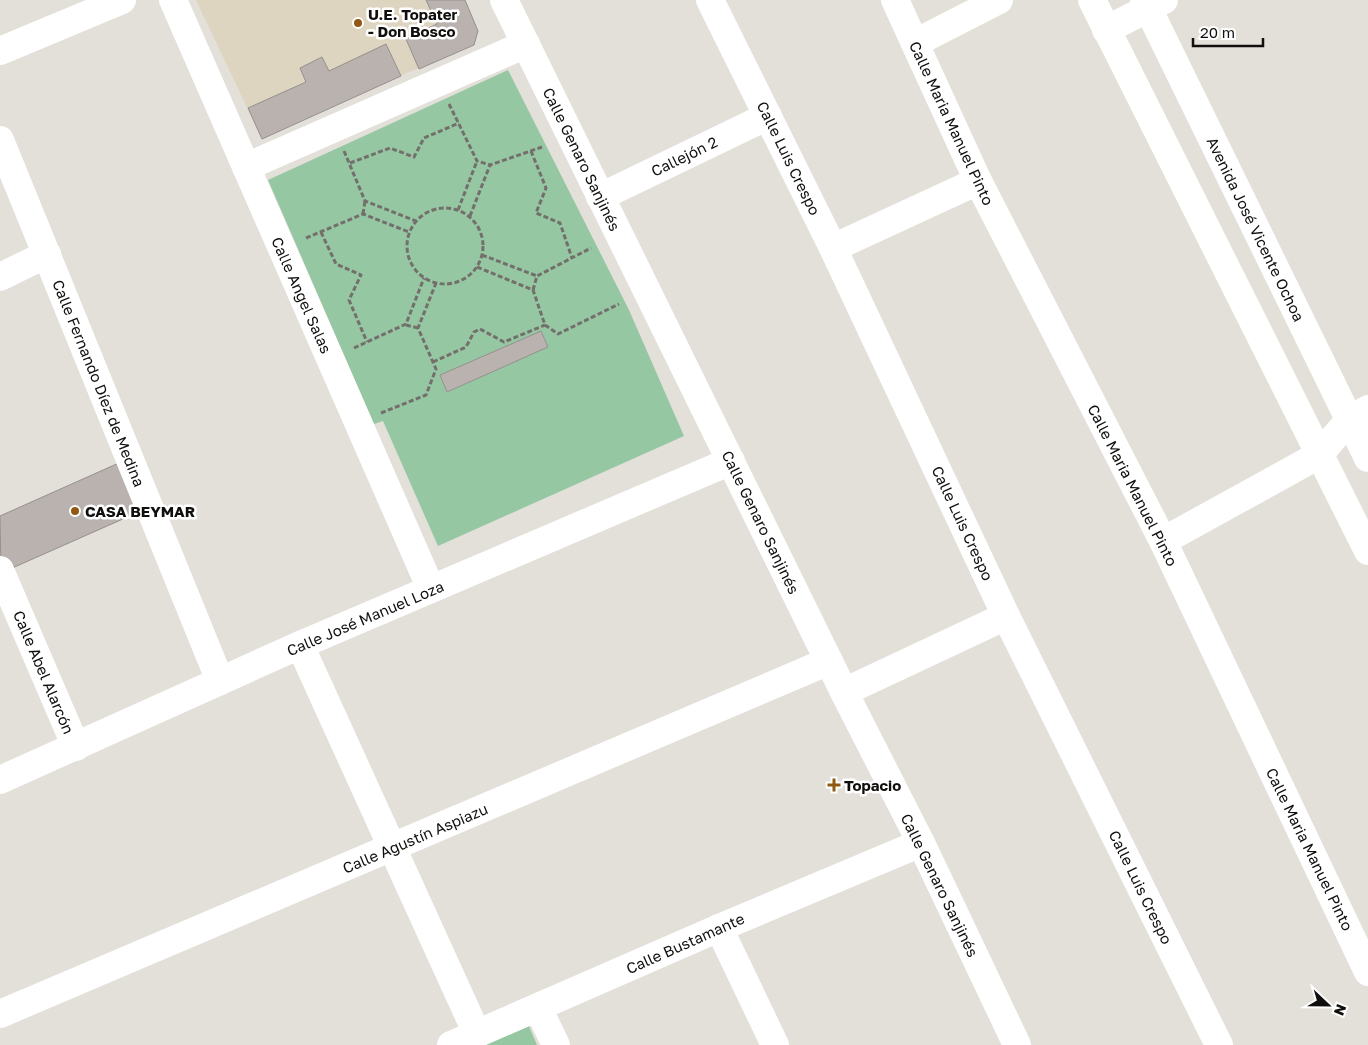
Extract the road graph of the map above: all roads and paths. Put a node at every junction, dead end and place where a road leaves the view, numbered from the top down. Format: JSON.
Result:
{"nodes":[{"id":1,"x":122,"y":0,"type":"edge"},
{"id":2,"x":172,"y":0,"type":"edge"},
{"id":3,"x":504,"y":0,"type":"edge"},
{"id":4,"x":710,"y":0,"type":"edge"},
{"id":5,"x":894,"y":0,"type":"edge"},
{"id":6,"x":999,"y":0,"type":"edge"},
{"id":7,"x":1092,"y":0,"type":"edge"},
{"id":8,"x":1152,"y":3,"type":"edge"},
{"id":9,"x":1106,"y":30,"type":"junction"},
{"id":10,"x":915,"y":42,"type":"junction"},
{"id":11,"x":526,"y":44,"type":"junction"},
{"id":12,"x":0,"y":51,"type":"edge"},
{"id":13,"x":448,"y":102,"type":"dead end"},
{"id":14,"x":768,"y":116,"type":"junction"},
{"id":15,"x":459,"y":123,"type":"junction"},
{"id":16,"x":0,"y":140,"type":"edge"},
{"id":17,"x":542,"y":147,"type":"dead end"},
{"id":18,"x":343,"y":150,"type":"dead end"},
{"id":19,"x":530,"y":151,"type":"junction"},
{"id":20,"x":477,"y":161,"type":"junction"},
{"id":21,"x":350,"y":163,"type":"junction"},
{"id":22,"x":490,"y":165,"type":"junction"},
{"id":23,"x":246,"y":167,"type":"junction"},
{"id":24,"x":978,"y":181,"type":"junction"},
{"id":25,"x":600,"y":197,"type":"junction"},
{"id":26,"x":365,"y":201,"type":"junction"},
{"id":27,"x":458,"y":210,"type":"junction"},
{"id":28,"x":363,"y":214,"type":"junction"},
{"id":29,"x":470,"y":216,"type":"junction"},
{"id":30,"x":416,"y":221,"type":"junction"},
{"id":31,"x":322,"y":232,"type":"junction"},
{"id":32,"x":409,"y":232,"type":"junction"},
{"id":33,"x":300,"y":241,"type":"dead end"},
{"id":34,"x":591,"y":248,"type":"dead end"},
{"id":35,"x":833,"y":248,"type":"junction"},
{"id":36,"x":47,"y":254,"type":"junction"},
{"id":37,"x":482,"y":255,"type":"junction"},
{"id":38,"x":572,"y":258,"type":"junction"},
{"id":39,"x":477,"y":267,"type":"junction"},
{"id":40,"x":537,"y":276,"type":"junction"},
{"id":41,"x":0,"y":278,"type":"edge"},
{"id":42,"x":424,"y":278,"type":"junction"},
{"id":43,"x":436,"y":283,"type":"junction"},
{"id":44,"x":533,"y":290,"type":"junction"},
{"id":45,"x":619,"y":304,"type":"dead end"},
{"id":46,"x":406,"y":324,"type":"junction"},
{"id":47,"x":545,"y":325,"type":"junction"},
{"id":48,"x":418,"y":328,"type":"junction"},
{"id":49,"x":367,"y":342,"type":"junction"},
{"id":50,"x":350,"y":350,"type":"dead end"},
{"id":51,"x":433,"y":362,"type":"junction"},
{"id":52,"x":380,"y":413,"type":"dead end"},
{"id":53,"x":1359,"y":415,"type":"edge"},
{"id":54,"x":1319,"y":455,"type":"junction"},
{"id":55,"x":1368,"y":458,"type":"edge"},
{"id":56,"x":731,"y":461,"type":"junction"},
{"id":57,"x":1162,"y":541,"type":"junction"},
{"id":58,"x":1368,"y":550,"type":"edge"},
{"id":59,"x":0,"y":570,"type":"edge"},
{"id":60,"x":431,"y":589,"type":"junction"},
{"id":61,"x":1006,"y":616,"type":"junction"},
{"id":62,"x":300,"y":645,"type":"junction"},
{"id":63,"x":829,"y":661,"type":"junction"},
{"id":64,"x":220,"y":681,"type":"junction"},
{"id":65,"x":844,"y":692,"type":"junction"},
{"id":66,"x":76,"y":747,"type":"junction"},
{"id":67,"x":0,"y":780,"type":"edge"},
{"id":68,"x":921,"y":843,"type":"junction"},
{"id":69,"x":391,"y":848,"type":"junction"},
{"id":70,"x":719,"y":928,"type":"junction"},
{"id":71,"x":1368,"y":972,"type":"edge"},
{"id":72,"x":538,"y":1008,"type":"junction"},
{"id":73,"x":0,"y":1014,"type":"edge"},
{"id":74,"x":477,"y":1034,"type":"junction"},
{"id":75,"x":451,"y":1045,"type":"edge"},
{"id":76,"x":556,"y":1045,"type":"edge"},
{"id":77,"x":776,"y":1045,"type":"edge"},
{"id":78,"x":1017,"y":1045,"type":"edge"},
{"id":79,"x":1219,"y":1045,"type":"edge"}],
"edges":[{"from":1,"to":12,"type":"street"},
{"from":2,"to":23,"type":"street","name":"Calle Angel Salas"},
{"from":3,"to":11,"type":"street","name":"Calle Genaro Sanjinés"},
{"from":4,"to":14,"type":"street","name":"Calle Luis Crespo"},
{"from":5,"to":10,"type":"street","name":"Calle Maria Manuel Pinto"},
{"from":6,"to":10,"type":"street"},
{"from":7,"to":9,"type":"street"},
{"from":8,"to":9,"type":"street"},
{"from":8,"to":53,"type":"street","name":"Avenida José Vicente Ochoa"},
{"from":9,"to":54,"type":"street"},
{"from":10,"to":24,"type":"street","name":"Calle Maria Manuel Pinto"},
{"from":11,"to":23,"type":"street"},
{"from":11,"to":25,"type":"street","name":"Calle Genaro Sanjinés"},
{"from":13,"to":15,"type":"path"},
{"from":14,"to":25,"type":"street","name":"Callejón 2"},
{"from":14,"to":35,"type":"street","name":"Calle Luis Crespo"},
{"from":15,"to":20,"type":"path"},
{"from":15,"to":21,"type":"path"},
{"from":16,"to":36,"type":"street","name":"Calle Fernando Díez de Medina"},
{"from":17,"to":19,"type":"path"},
{"from":18,"to":21,"type":"path"},
{"from":19,"to":22,"type":"path"},
{"from":19,"to":38,"type":"path"},
{"from":20,"to":22,"type":"path"},
{"from":20,"to":27,"type":"path"},
{"from":21,"to":26,"type":"path"},
{"from":22,"to":29,"type":"path"},
{"from":23,"to":60,"type":"street","name":"Calle Angel Salas"},
{"from":24,"to":35,"type":"street"},
{"from":24,"to":57,"type":"street","name":"Calle Maria Manuel Pinto"},
{"from":25,"to":56,"type":"street","name":"Calle Genaro Sanjinés"},
{"from":26,"to":28,"type":"path"},
{"from":26,"to":30,"type":"path"},
{"from":27,"to":29,"type":"path"},
{"from":27,"to":30,"type":"path"},
{"from":28,"to":31,"type":"path"},
{"from":28,"to":32,"type":"path"},
{"from":29,"to":37,"type":"path"},
{"from":30,"to":32,"type":"path"},
{"from":31,"to":33,"type":"path"},
{"from":31,"to":49,"type":"path"},
{"from":32,"to":42,"type":"path"},
{"from":34,"to":38,"type":"path"},
{"from":35,"to":61,"type":"street","name":"Calle Luis Crespo"},
{"from":36,"to":41,"type":"street"},
{"from":36,"to":64,"type":"street","name":"Calle Fernando Díez de Medina"},
{"from":37,"to":39,"type":"path"},
{"from":37,"to":40,"type":"path"},
{"from":38,"to":40,"type":"path"},
{"from":39,"to":43,"type":"path"},
{"from":39,"to":44,"type":"path"},
{"from":40,"to":44,"type":"path"},
{"from":42,"to":43,"type":"path"},
{"from":42,"to":46,"type":"path"},
{"from":43,"to":48,"type":"path"},
{"from":44,"to":47,"type":"path"},
{"from":45,"to":47,"type":"path"},
{"from":46,"to":48,"type":"path"},
{"from":46,"to":49,"type":"path"},
{"from":47,"to":51,"type":"path"},
{"from":48,"to":51,"type":"path"},
{"from":49,"to":50,"type":"path"},
{"from":51,"to":52,"type":"path"},
{"from":53,"to":54,"type":"street"},
{"from":53,"to":55,"type":"street","name":"Avenida José Vicente Ochoa"},
{"from":54,"to":57,"type":"street"},
{"from":54,"to":58,"type":"street"},
{"from":56,"to":60,"type":"street","name":"Calle José Manuel Loza"},
{"from":56,"to":63,"type":"street","name":"Calle Genaro Sanjinés"},
{"from":57,"to":71,"type":"street","name":"Calle Maria Manuel Pinto"},
{"from":59,"to":66,"type":"street","name":"Calle Abel Alarcón"},
{"from":60,"to":62,"type":"street","name":"Calle José Manuel Loza"},
{"from":61,"to":65,"type":"street"},
{"from":61,"to":79,"type":"street","name":"Calle Luis Crespo"},
{"from":62,"to":64,"type":"street","name":"Calle José Manuel Loza"},
{"from":62,"to":69,"type":"street"},
{"from":63,"to":65,"type":"street","name":"Calle Genaro Sanjinés"},
{"from":63,"to":69,"type":"street","name":"Calle Agustín Aspiazu"},
{"from":64,"to":66,"type":"street","name":"Calle José Manuel Loza"},
{"from":65,"to":68,"type":"street","name":"Calle Genaro Sanjinés"},
{"from":66,"to":67,"type":"street","name":"Calle José Manuel Loza"},
{"from":68,"to":70,"type":"street","name":"Calle Bustamante"},
{"from":68,"to":78,"type":"street","name":"Calle Genaro Sanjinés"},
{"from":69,"to":73,"type":"street","name":"Calle Agustín Aspiazu"},
{"from":69,"to":74,"type":"street"},
{"from":70,"to":72,"type":"street","name":"Calle Bustamante"},
{"from":70,"to":77,"type":"street"},
{"from":72,"to":74,"type":"street","name":"Calle Bustamante"},
{"from":72,"to":76,"type":"street"},
{"from":74,"to":75,"type":"street","name":"Calle Bustamante"}]}
